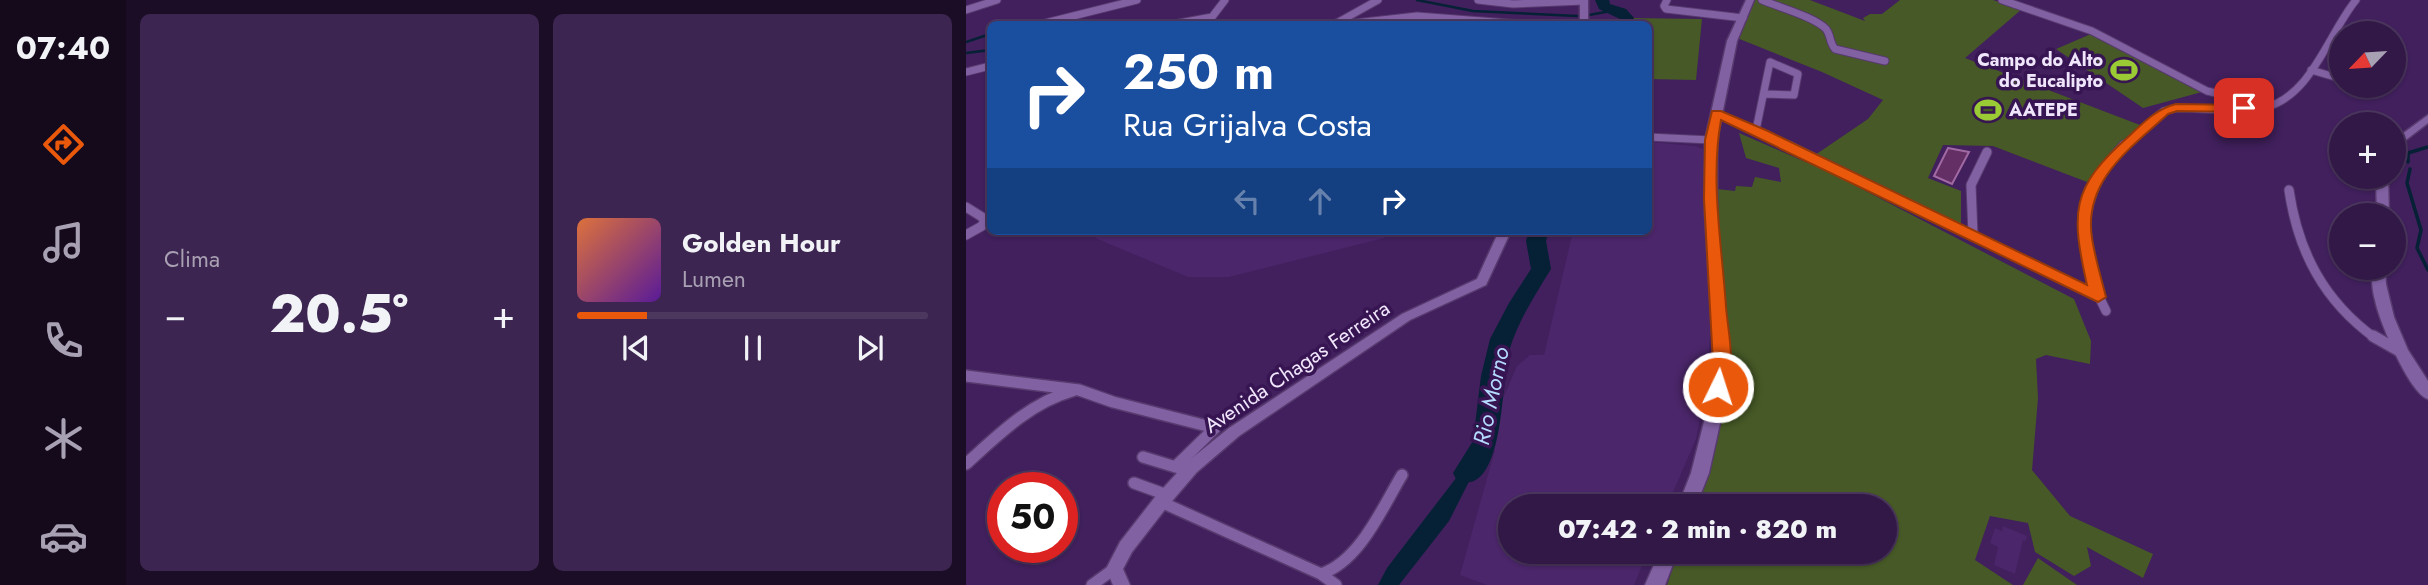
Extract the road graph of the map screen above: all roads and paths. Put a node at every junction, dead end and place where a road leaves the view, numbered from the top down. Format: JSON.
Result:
{"nodes":[{"id":1,"x":997,"y":0,"type":"edge"},
{"id":2,"x":1137,"y":0,"type":"edge"},
{"id":3,"x":1225,"y":0,"type":"edge"},
{"id":4,"x":1378,"y":0,"type":"edge"},
{"id":5,"x":1478,"y":0,"type":"edge"},
{"id":6,"x":1584,"y":0,"type":"edge"},
{"id":7,"x":1667,"y":0,"type":"edge"},
{"id":8,"x":1750,"y":0,"type":"edge"},
{"id":9,"x":1762,"y":0,"type":"edge"},
{"id":10,"x":2003,"y":0,"type":"edge"},
{"id":11,"x":2353,"y":1,"type":"edge"},
{"id":12,"x":966,"y":10,"type":"edge"},
{"id":13,"x":1743,"y":18,"type":"junction"},
{"id":14,"x":1053,"y":21,"type":"edge"},
{"id":15,"x":1190,"y":21,"type":"edge"},
{"id":16,"x":1340,"y":21,"type":"edge"},
{"id":17,"x":1373,"y":21,"type":"edge"},
{"id":18,"x":1482,"y":21,"type":"edge"},
{"id":19,"x":1584,"y":21,"type":"edge"},
{"id":20,"x":1885,"y":61,"type":"dead end"},
{"id":21,"x":987,"y":67,"type":"edge"},
{"id":22,"x":2311,"y":70,"type":"junction"},
{"id":23,"x":966,"y":72,"type":"edge"},
{"id":24,"x":2329,"y":75,"type":"edge"},
{"id":25,"x":1764,"y":94,"type":"junction"},
{"id":26,"x":2273,"y":106,"type":"junction"},
{"id":27,"x":1716,"y":113,"type":"junction"},
{"id":28,"x":2428,"y":117,"type":"edge"},
{"id":29,"x":1756,"y":130,"type":"junction"},
{"id":30,"x":2406,"y":136,"type":"edge"},
{"id":31,"x":1652,"y":137,"type":"edge"},
{"id":32,"x":1711,"y":140,"type":"junction"},
{"id":33,"x":1987,"y":152,"type":"dead end"},
{"id":34,"x":2289,"y":190,"type":"dead end"},
{"id":35,"x":966,"y":207,"type":"edge"},
{"id":36,"x":986,"y":215,"type":"edge"},
{"id":37,"x":966,"y":235,"type":"edge"},
{"id":38,"x":1503,"y":235,"type":"edge"},
{"id":39,"x":1973,"y":235,"type":"junction"},
{"id":40,"x":2379,"y":280,"type":"edge"},
{"id":41,"x":2098,"y":297,"type":"junction"},
{"id":42,"x":2106,"y":312,"type":"dead end"},
{"id":43,"x":2404,"y":353,"type":"junction"},
{"id":44,"x":966,"y":376,"type":"edge"},
{"id":45,"x":1079,"y":390,"type":"junction"},
{"id":46,"x":2428,"y":393,"type":"edge"},
{"id":47,"x":1143,"y":457,"type":"dead end"},
{"id":48,"x":966,"y":464,"type":"edge"},
{"id":49,"x":1182,"y":469,"type":"junction"},
{"id":50,"x":1402,"y":475,"type":"dead end"},
{"id":51,"x":1133,"y":483,"type":"dead end"},
{"id":52,"x":1692,"y":494,"type":"edge"},
{"id":53,"x":1164,"y":499,"type":"junction"},
{"id":54,"x":1664,"y":564,"type":"edge"},
{"id":55,"x":1114,"y":569,"type":"junction"},
{"id":56,"x":1321,"y":574,"type":"junction"},
{"id":57,"x":1092,"y":585,"type":"edge"},
{"id":58,"x":1122,"y":585,"type":"edge"},
{"id":59,"x":1336,"y":585,"type":"edge"},
{"id":60,"x":1655,"y":585,"type":"edge"}],
"edges":[{"from":1,"to":12,"type":"street"},
{"from":2,"to":14,"type":"street"},
{"from":3,"to":15,"type":"street"},
{"from":4,"to":16,"type":"street"},
{"from":5,"to":6,"type":"street"},
{"from":6,"to":19,"type":"street"},
{"from":7,"to":13,"type":"street"},
{"from":8,"to":13,"type":"main road"},
{"from":9,"to":20,"type":"street"},
{"from":10,"to":26,"type":"street"},
{"from":11,"to":22,"type":"street"},
{"from":13,"to":27,"type":"main road"},
{"from":17,"to":18,"type":"street"},
{"from":21,"to":23,"type":"street"},
{"from":22,"to":24,"type":"street"},
{"from":22,"to":26,"type":"street"},
{"from":25,"to":25,"type":"street"},
{"from":25,"to":29,"type":"street"},
{"from":26,"to":41,"type":"street"},
{"from":27,"to":29,"type":"street"},
{"from":27,"to":32,"type":"main road"},
{"from":28,"to":30,"type":"main road"},
{"from":29,"to":39,"type":"street"},
{"from":31,"to":32,"type":"street"},
{"from":32,"to":52,"type":"main road"},
{"from":33,"to":39,"type":"street"},
{"from":34,"to":43,"type":"street"},
{"from":35,"to":36,"type":"street"},
{"from":36,"to":37,"type":"street"},
{"from":38,"to":49,"type":"street","name":"Avenida Chagas Ferreira"},
{"from":39,"to":41,"type":"street"},
{"from":40,"to":43,"type":"main road"},
{"from":41,"to":42,"type":"street"},
{"from":43,"to":46,"type":"main road"},
{"from":44,"to":45,"type":"street"},
{"from":45,"to":48,"type":"street"},
{"from":45,"to":49,"type":"street"},
{"from":47,"to":49,"type":"street"},
{"from":49,"to":53,"type":"street","name":"Avenida Chagas Ferreira"},
{"from":50,"to":56,"type":"street"},
{"from":51,"to":53,"type":"street"},
{"from":53,"to":55,"type":"street","name":"Avenida Chagas Ferreira"},
{"from":53,"to":56,"type":"street"},
{"from":54,"to":60,"type":"main road"},
{"from":55,"to":57,"type":"street","name":"Avenida Chagas Ferreira"},
{"from":55,"to":58,"type":"street"},
{"from":56,"to":59,"type":"street"}]}
